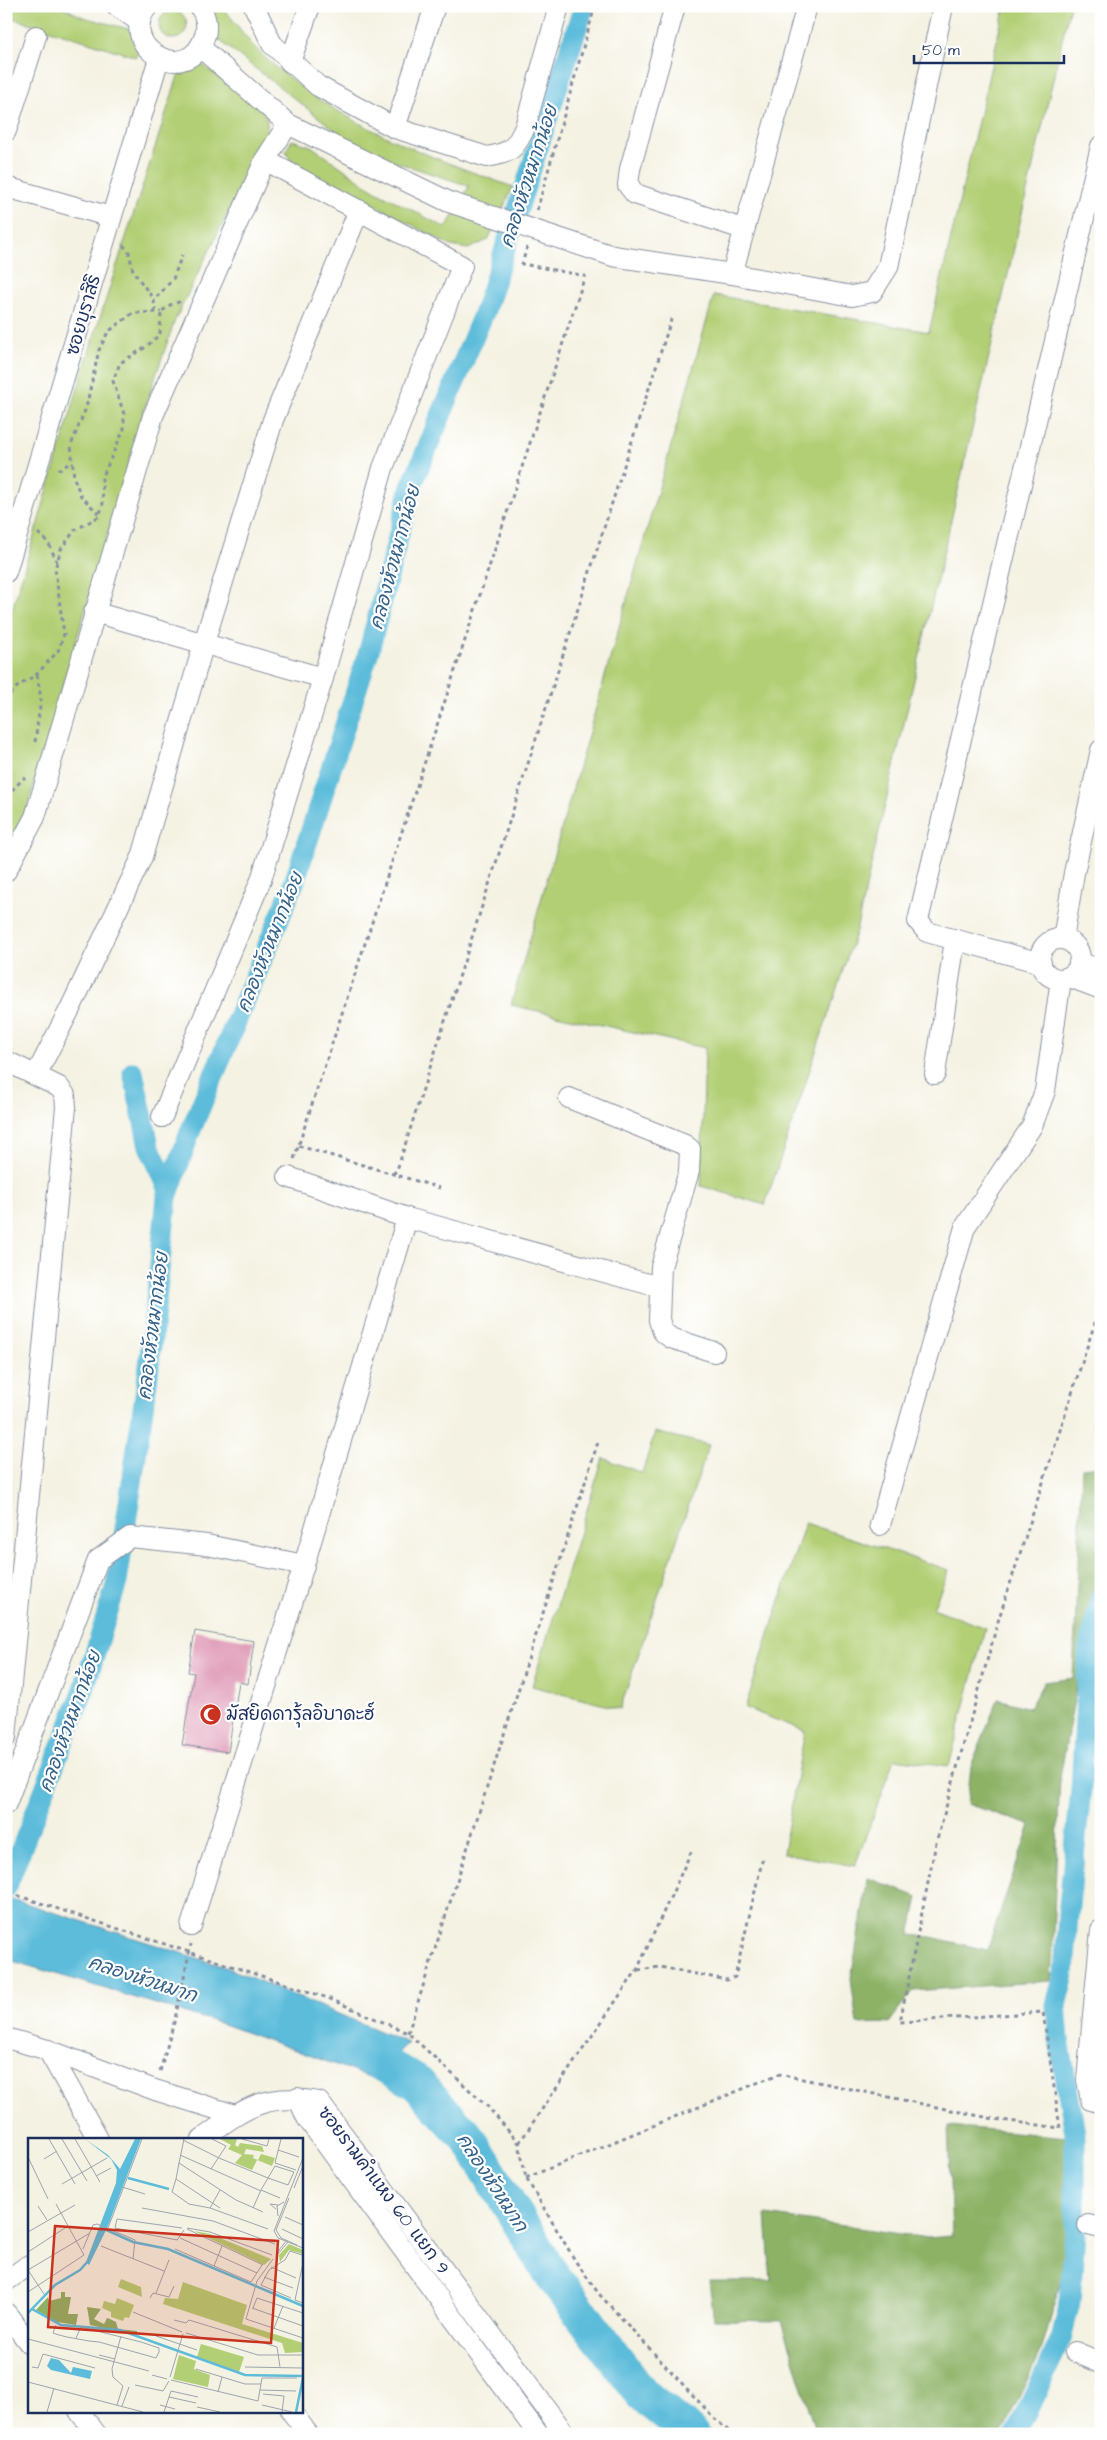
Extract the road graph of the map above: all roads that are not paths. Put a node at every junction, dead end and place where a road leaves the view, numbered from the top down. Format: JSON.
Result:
{"nodes":[{"id":1,"x":117,"y":6,"type":"edge"},
{"id":2,"x":254,"y":6,"type":"edge"},
{"id":3,"x":310,"y":6,"type":"edge"},
{"id":4,"x":435,"y":6,"type":"edge"},
{"id":5,"x":559,"y":6,"type":"edge"},
{"id":6,"x":675,"y":6,"type":"edge"},
{"id":7,"x":807,"y":6,"type":"edge"},
{"id":8,"x":943,"y":6,"type":"edge"},
{"id":9,"x":202,"y":7,"type":"edge"},
{"id":10,"x":144,"y":14,"type":"edge"},
{"id":11,"x":36,"y":36,"type":"dead end"},
{"id":12,"x":200,"y":47,"type":"junction"},
{"id":13,"x":159,"y":58,"type":"junction"},
{"id":14,"x":290,"y":62,"type":"junction"},
{"id":15,"x":288,"y":124,"type":"junction"},
{"id":16,"x":395,"y":128,"type":"junction"},
{"id":17,"x":6,"y":132,"type":"edge"},
{"id":18,"x":1101,"y":146,"type":"edge"},
{"id":19,"x":266,"y":160,"type":"junction"},
{"id":20,"x":6,"y":187,"type":"edge"},
{"id":21,"x":359,"y":210,"type":"junction"},
{"id":22,"x":110,"y":223,"type":"junction"},
{"id":23,"x":743,"y":229,"type":"junction"},
{"id":24,"x":732,"y":274,"type":"junction"},
{"id":25,"x":6,"y":572,"type":"edge"},
{"id":26,"x":94,"y":612,"type":"junction"},
{"id":27,"x":204,"y":643,"type":"junction"},
{"id":28,"x":323,"y":678,"type":"junction"},
{"id":29,"x":1101,"y":750,"type":"edge"},
{"id":30,"x":6,"y":871,"type":"edge"},
{"id":31,"x":1063,"y":939,"type":"junction"},
{"id":32,"x":955,"y":940,"type":"junction"},
{"id":33,"x":1041,"y":963,"type":"junction"},
{"id":34,"x":1101,"y":969,"type":"edge"},
{"id":35,"x":1070,"y":973,"type":"junction"},
{"id":36,"x":1101,"y":989,"type":"edge"},
{"id":37,"x":6,"y":1061,"type":"edge"},
{"id":38,"x":935,"y":1074,"type":"dead end"},
{"id":39,"x":36,"y":1075,"type":"junction"},
{"id":40,"x":570,"y":1098,"type":"dead end"},
{"id":41,"x":162,"y":1117,"type":"dead end"},
{"id":42,"x":288,"y":1177,"type":"road end"},
{"id":43,"x":407,"y":1218,"type":"junction"},
{"id":44,"x":659,"y":1286,"type":"junction"},
{"id":45,"x":714,"y":1352,"type":"dead end"},
{"id":46,"x":880,"y":1525,"type":"dead end"},
{"id":47,"x":304,"y":1565,"type":"junction"},
{"id":48,"x":6,"y":1737,"type":"edge"},
{"id":49,"x":6,"y":1804,"type":"edge"},
{"id":50,"x":191,"y":1926,"type":"dead end"},
{"id":51,"x":1101,"y":1930,"type":"edge"},
{"id":52,"x":6,"y":2038,"type":"edge"},
{"id":53,"x":48,"y":2050,"type":"junction"},
{"id":54,"x":298,"y":2098,"type":"junction"},
{"id":55,"x":1101,"y":2103,"type":"edge"},
{"id":56,"x":235,"y":2115,"type":"junction"},
{"id":57,"x":97,"y":2138,"type":"edge"},
{"id":58,"x":203,"y":2138,"type":"edge"},
{"id":59,"x":28,"y":2266,"type":"edge"},
{"id":60,"x":6,"y":2281,"type":"edge"},
{"id":61,"x":6,"y":2313,"type":"edge"},
{"id":62,"x":28,"y":2342,"type":"edge"},
{"id":63,"x":1075,"y":2352,"type":"dead end"},
{"id":64,"x":1101,"y":2362,"type":"edge"},
{"id":65,"x":80,"y":2412,"type":"edge"},
{"id":66,"x":292,"y":2412,"type":"edge"},
{"id":67,"x":96,"y":2434,"type":"edge"},
{"id":68,"x":308,"y":2434,"type":"edge"},
{"id":69,"x":538,"y":2434,"type":"edge"},
{"id":70,"x":565,"y":2434,"type":"edge"}],
"edges":[{"from":1,"to":10,"type":"street"},
{"from":2,"to":14,"type":"street"},
{"from":3,"to":14,"type":"street"},
{"from":4,"to":16,"type":"street"},
{"from":5,"to":16,"type":"street"},
{"from":6,"to":23,"type":"street"},
{"from":7,"to":23,"type":"street"},
{"from":8,"to":24,"type":"street"},
{"from":9,"to":12,"type":"street"},
{"from":10,"to":13,"type":"street"},
{"from":11,"to":17,"type":"street"},
{"from":12,"to":13,"type":"street"},
{"from":12,"to":15,"type":"street"},
{"from":13,"to":22,"type":"street","name":"ซอยบุราสิริ"},
{"from":14,"to":16,"type":"street"},
{"from":15,"to":19,"type":"street"},
{"from":15,"to":24,"type":"street"},
{"from":18,"to":32,"type":"street"},
{"from":19,"to":21,"type":"street"},
{"from":19,"to":26,"type":"street"},
{"from":20,"to":22,"type":"street"},
{"from":21,"to":27,"type":"street"},
{"from":21,"to":28,"type":"street"},
{"from":22,"to":25,"type":"street","name":"ซอยบุราสิริ"},
{"from":23,"to":24,"type":"street"},
{"from":26,"to":27,"type":"street"},
{"from":26,"to":30,"type":"street"},
{"from":27,"to":28,"type":"street"},
{"from":27,"to":39,"type":"street"},
{"from":28,"to":41,"type":"street"},
{"from":29,"to":31,"type":"street"},
{"from":31,"to":33,"type":"street"},
{"from":31,"to":35,"type":"street"},
{"from":32,"to":33,"type":"street"},
{"from":32,"to":38,"type":"street"},
{"from":33,"to":35,"type":"street"},
{"from":34,"to":35,"type":"street"},
{"from":35,"to":36,"type":"street"},
{"from":35,"to":46,"type":"street"},
{"from":37,"to":39,"type":"street"},
{"from":39,"to":48,"type":"street"},
{"from":40,"to":44,"type":"street"},
{"from":42,"to":43,"type":"street"},
{"from":43,"to":44,"type":"street"},
{"from":43,"to":47,"type":"street"},
{"from":44,"to":45,"type":"street"},
{"from":47,"to":49,"type":"street"},
{"from":47,"to":50,"type":"street"},
{"from":51,"to":55,"type":"street"},
{"from":52,"to":53,"type":"street"},
{"from":53,"to":56,"type":"street"},
{"from":53,"to":57,"type":"street"},
{"from":54,"to":56,"type":"street"},
{"from":54,"to":69,"type":"street","name":"ซอยรามคำแหง 60 แยก 9"},
{"from":54,"to":70,"type":"street","name":"ซอยรามคำแหง 60 แยก 9"},
{"from":56,"to":58,"type":"street"},
{"from":59,"to":60,"type":"street"},
{"from":61,"to":62,"type":"street"},
{"from":63,"to":64,"type":"street"},
{"from":65,"to":67,"type":"street"},
{"from":66,"to":68,"type":"street"}]}
